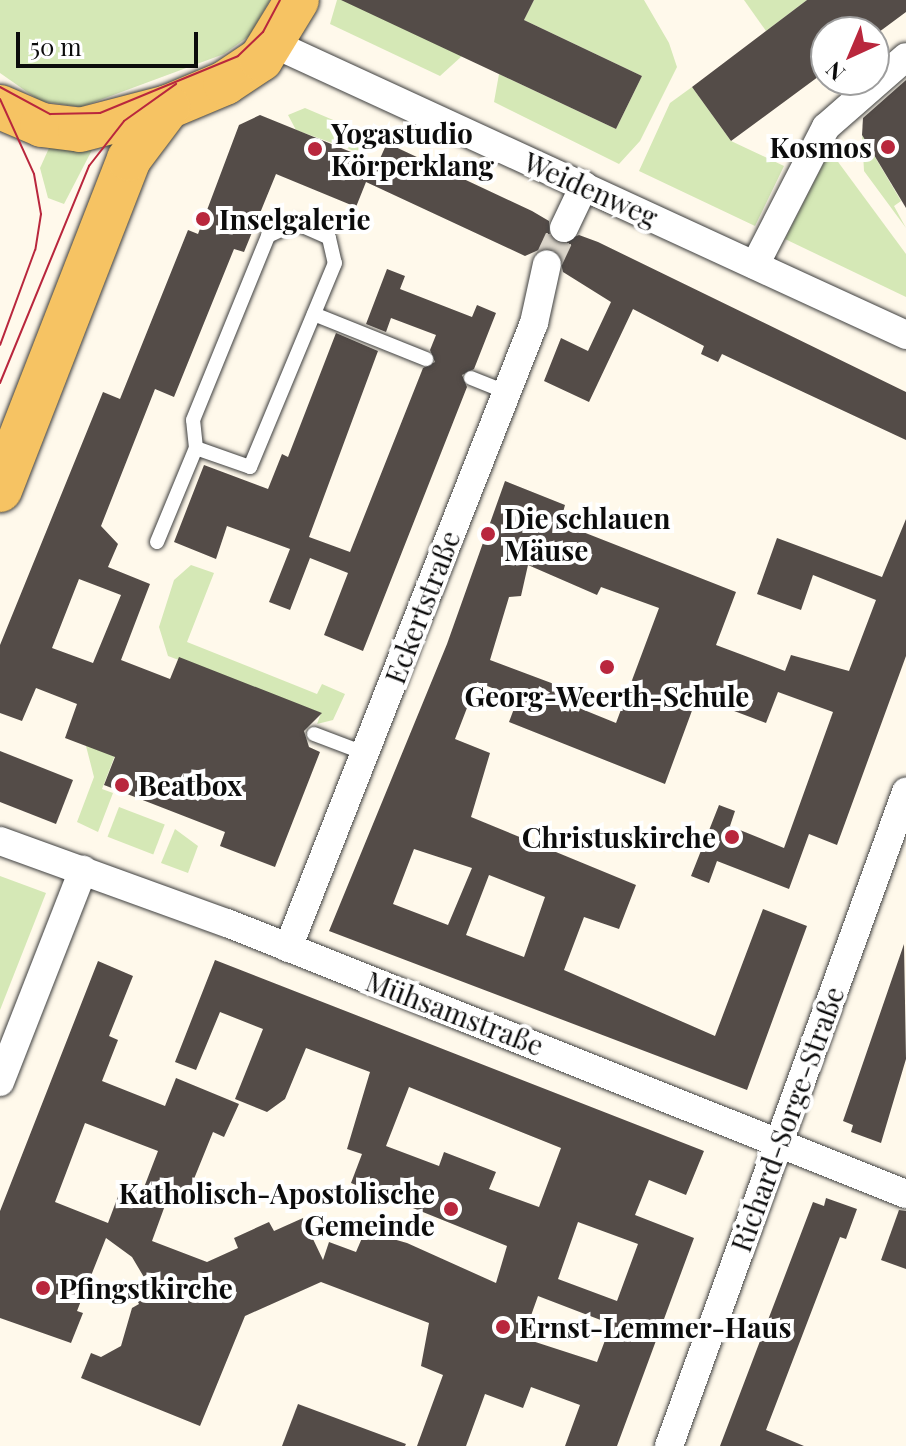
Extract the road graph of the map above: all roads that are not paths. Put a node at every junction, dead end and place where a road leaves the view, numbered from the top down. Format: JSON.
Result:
{"nodes":[{"id":1,"x":297,"y":0,"type":"edge"},
{"id":2,"x":274,"y":44,"type":"junction"},
{"id":3,"x":906,"y":57,"type":"edge"},
{"id":4,"x":0,"y":107,"type":"edge"},
{"id":5,"x":127,"y":140,"type":"junction"},
{"id":6,"x":584,"y":186,"type":"junction"},
{"id":7,"x":564,"y":228,"type":"tunnel mouth"},
{"id":8,"x":547,"y":264,"type":"tunnel mouth"},
{"id":9,"x":755,"y":265,"type":"junction"},
{"id":10,"x":314,"y":314,"type":"junction"},
{"id":11,"x":906,"y":335,"type":"edge"},
{"id":12,"x":426,"y":359,"type":"dead end"},
{"id":13,"x":471,"y":378,"type":"dead end"},
{"id":14,"x":506,"y":392,"type":"junction"},
{"id":15,"x":196,"y":448,"type":"junction"},
{"id":16,"x":0,"y":490,"type":"edge"},
{"id":17,"x":157,"y":542,"type":"dead end"},
{"id":18,"x":314,"y":734,"type":"dead end"},
{"id":19,"x":364,"y":753,"type":"junction"},
{"id":20,"x":906,"y":792,"type":"edge"},
{"id":21,"x":0,"y":841,"type":"edge"},
{"id":22,"x":83,"y":870,"type":"junction"},
{"id":23,"x":288,"y":948,"type":"junction"},
{"id":24,"x":0,"y":1082,"type":"edge"},
{"id":25,"x":778,"y":1143,"type":"junction"},
{"id":26,"x":906,"y":1194,"type":"edge"},
{"id":27,"x":669,"y":1446,"type":"edge"}],
"edges":[{"from":1,"to":2,"type":"main road"},
{"from":2,"to":5,"type":"main road"},
{"from":2,"to":6,"type":"street","name":"Weidenweg"},
{"from":3,"to":9,"type":"street"},
{"from":4,"to":5,"type":"main road"},
{"from":5,"to":16,"type":"main road"},
{"from":6,"to":7,"type":"street"},
{"from":6,"to":9,"type":"street","name":"Weidenweg"},
{"from":8,"to":14,"type":"street","name":"Eckertstraße"},
{"from":9,"to":11,"type":"street","name":"Weidenweg"},
{"from":10,"to":12,"type":"lane"},
{"from":10,"to":15,"type":"lane"},
{"from":10,"to":15,"type":"lane"},
{"from":13,"to":14,"type":"lane"},
{"from":14,"to":19,"type":"street","name":"Eckertstraße"},
{"from":15,"to":17,"type":"lane"},
{"from":18,"to":19,"type":"lane"},
{"from":19,"to":23,"type":"street","name":"Eckertstraße"},
{"from":20,"to":25,"type":"street","name":"Richard-Sorge-Straße"},
{"from":21,"to":22,"type":"street","name":"Mühsamstraße"},
{"from":22,"to":23,"type":"street","name":"Mühsamstraße"},
{"from":22,"to":24,"type":"street"},
{"from":23,"to":25,"type":"street","name":"Mühsamstraße"},
{"from":25,"to":26,"type":"street","name":"Mühsamstraße"},
{"from":25,"to":27,"type":"street","name":"Richard-Sorge-Straße"}]}
